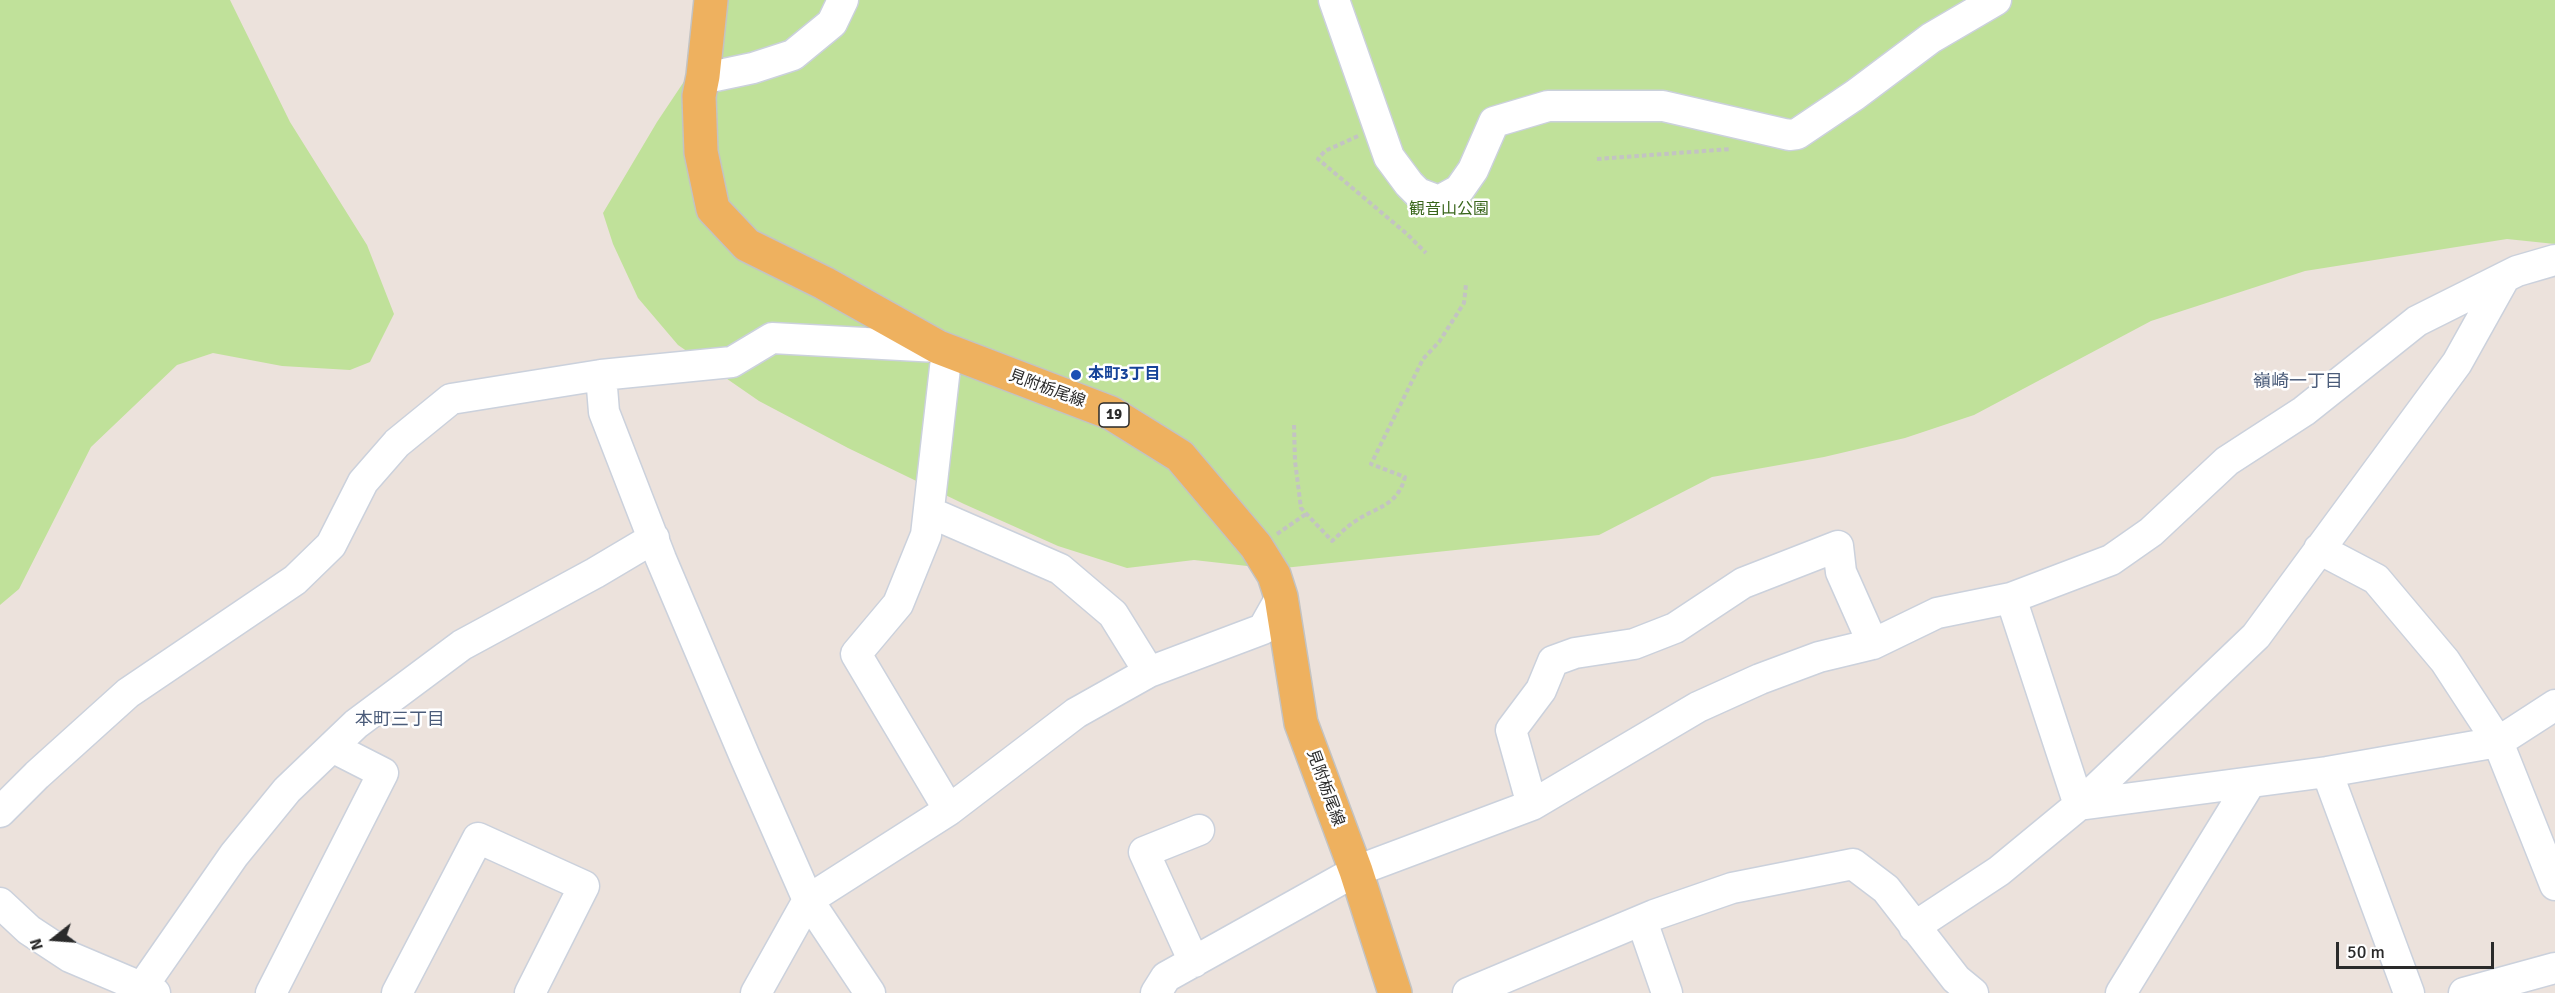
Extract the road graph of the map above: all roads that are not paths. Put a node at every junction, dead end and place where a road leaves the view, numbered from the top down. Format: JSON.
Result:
{"nodes":[{"id":1,"x":711,"y":0,"type":"edge"},
{"id":2,"x":843,"y":0,"type":"edge"},
{"id":3,"x":1334,"y":0,"type":"edge"},
{"id":4,"x":1996,"y":0,"type":"edge"},
{"id":5,"x":704,"y":76,"type":"junction"},
{"id":6,"x":2555,"y":260,"type":"edge"},
{"id":7,"x":2505,"y":277,"type":"junction"},
{"id":8,"x":942,"y":349,"type":"junction"},
{"id":9,"x":601,"y":375,"type":"junction"},
{"id":10,"x":928,"y":512,"type":"junction"},
{"id":11,"x":654,"y":538,"type":"junction"},
{"id":12,"x":2319,"y":549,"type":"junction"},
{"id":13,"x":1281,"y":597,"type":"junction"},
{"id":14,"x":2011,"y":598,"type":"junction"},
{"id":15,"x":1872,"y":645,"type":"junction"},
{"id":16,"x":1149,"y":672,"type":"junction"},
{"id":17,"x":2555,"y":705,"type":"edge"},
{"id":18,"x":2498,"y":742,"type":"junction"},
{"id":19,"x":332,"y":747,"type":"junction"},
{"id":20,"x":2327,"y":772,"type":"junction"},
{"id":21,"x":2250,"y":783,"type":"junction"},
{"id":22,"x":1532,"y":805,"type":"junction"},
{"id":23,"x":2079,"y":805,"type":"junction"},
{"id":24,"x":949,"y":810,"type":"junction"},
{"id":25,"x":0,"y":812,"type":"edge"},
{"id":26,"x":1199,"y":830,"type":"dead end"},
{"id":27,"x":1356,"y":871,"type":"junction"},
{"id":28,"x":2555,"y":885,"type":"edge"},
{"id":29,"x":808,"y":900,"type":"junction"},
{"id":30,"x":0,"y":903,"type":"edge"},
{"id":31,"x":1642,"y":921,"type":"junction"},
{"id":32,"x":1914,"y":927,"type":"junction"},
{"id":33,"x":1194,"y":962,"type":"junction"},
{"id":34,"x":2555,"y":968,"type":"edge"},
{"id":35,"x":1164,"y":988,"type":"edge"},
{"id":36,"x":1958,"y":988,"type":"edge"},
{"id":37,"x":145,"y":991,"type":"edge"},
{"id":38,"x":271,"y":993,"type":"edge"},
{"id":39,"x":397,"y":993,"type":"edge"},
{"id":40,"x":530,"y":993,"type":"edge"},
{"id":41,"x":756,"y":993,"type":"edge"},
{"id":42,"x":870,"y":993,"type":"edge"},
{"id":43,"x":1395,"y":993,"type":"edge"},
{"id":44,"x":1468,"y":993,"type":"edge"},
{"id":45,"x":1667,"y":993,"type":"edge"},
{"id":46,"x":2121,"y":993,"type":"edge"},
{"id":47,"x":2409,"y":993,"type":"edge"},
{"id":48,"x":2464,"y":993,"type":"edge"}],
"edges":[{"from":1,"to":5,"type":"main road","name":"見附栃尾線","number":"19"},
{"from":2,"to":5,"type":"street"},
{"from":3,"to":4,"type":"street"},
{"from":5,"to":8,"type":"main road","name":"見附栃尾線","number":"19"},
{"from":6,"to":7,"type":"street"},
{"from":7,"to":12,"type":"street"},
{"from":7,"to":14,"type":"street"},
{"from":8,"to":9,"type":"street"},
{"from":8,"to":10,"type":"street"},
{"from":8,"to":13,"type":"main road","name":"見附栃尾線","number":"19"},
{"from":9,"to":11,"type":"street"},
{"from":9,"to":25,"type":"street"},
{"from":10,"to":16,"type":"street"},
{"from":10,"to":24,"type":"street"},
{"from":11,"to":19,"type":"street"},
{"from":11,"to":29,"type":"street"},
{"from":12,"to":18,"type":"street"},
{"from":12,"to":23,"type":"street"},
{"from":13,"to":16,"type":"street"},
{"from":13,"to":27,"type":"main road","name":"見附栃尾線","number":"19"},
{"from":14,"to":15,"type":"street"},
{"from":14,"to":23,"type":"street"},
{"from":15,"to":22,"type":"street"},
{"from":15,"to":22,"type":"street"},
{"from":16,"to":24,"type":"street"},
{"from":17,"to":18,"type":"street"},
{"from":18,"to":20,"type":"street"},
{"from":18,"to":28,"type":"street"},
{"from":19,"to":37,"type":"street"},
{"from":19,"to":38,"type":"street"},
{"from":20,"to":21,"type":"street"},
{"from":20,"to":47,"type":"street"},
{"from":21,"to":23,"type":"street"},
{"from":21,"to":46,"type":"street"},
{"from":22,"to":27,"type":"street"},
{"from":23,"to":32,"type":"street"},
{"from":24,"to":29,"type":"street"},
{"from":26,"to":33,"type":"street"},
{"from":27,"to":33,"type":"street"},
{"from":27,"to":43,"type":"main road","name":"見附栃尾線","number":"19"},
{"from":29,"to":41,"type":"street"},
{"from":29,"to":42,"type":"street"},
{"from":30,"to":37,"type":"street"},
{"from":31,"to":32,"type":"street"},
{"from":31,"to":44,"type":"street"},
{"from":31,"to":45,"type":"street"},
{"from":32,"to":36,"type":"street"},
{"from":33,"to":35,"type":"street"},
{"from":34,"to":48,"type":"street"},
{"from":39,"to":40,"type":"street"}]}
